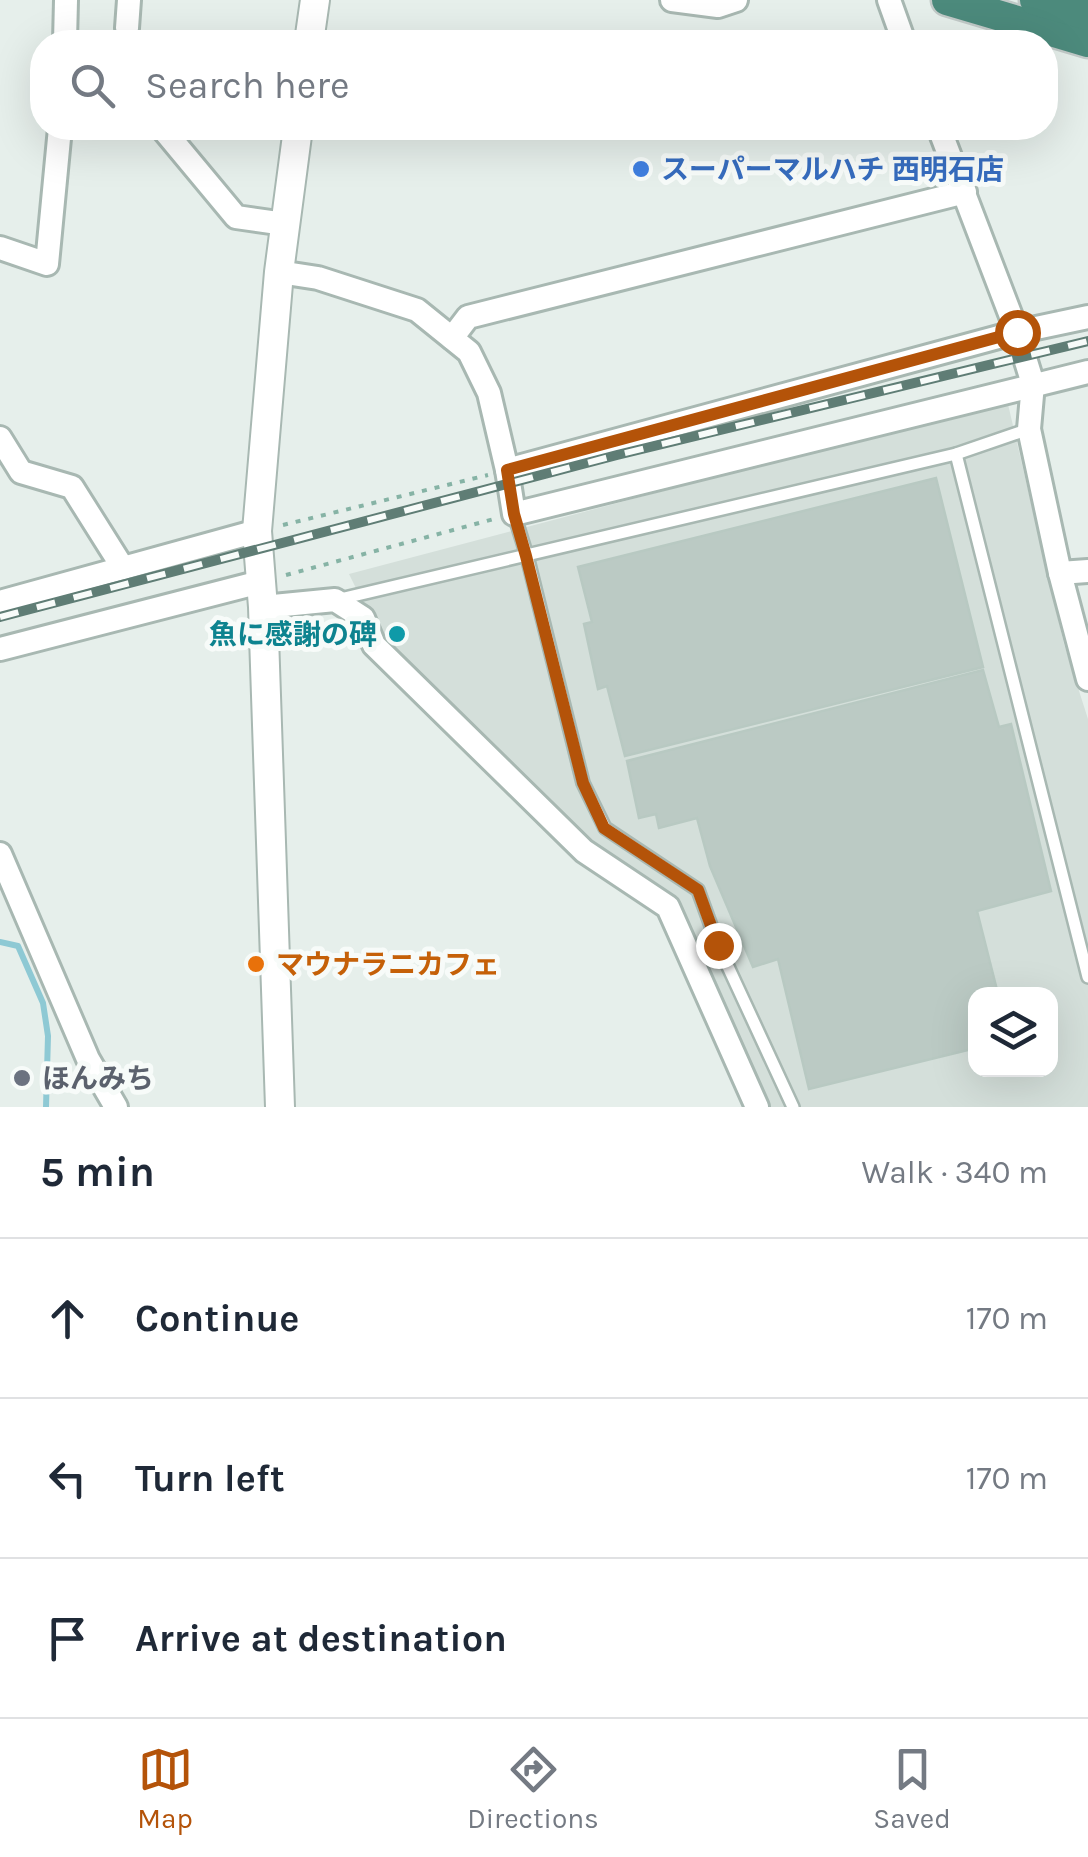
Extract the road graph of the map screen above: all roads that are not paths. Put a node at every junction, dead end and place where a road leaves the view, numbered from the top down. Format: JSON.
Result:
{"nodes":[{"id":1,"x":66,"y":0,"type":"edge"},
{"id":2,"x":130,"y":0,"type":"edge"},
{"id":3,"x":315,"y":0,"type":"edge"},
{"id":4,"x":672,"y":0,"type":"edge"},
{"id":5,"x":736,"y":0,"type":"edge"},
{"id":6,"x":889,"y":0,"type":"edge"},
{"id":7,"x":947,"y":0,"type":"edge"},
{"id":8,"x":1035,"y":0,"type":"edge"},
{"id":9,"x":1088,"y":15,"type":"edge"},
{"id":10,"x":127,"y":28,"type":"dead end"},
{"id":11,"x":65,"y":30,"type":"edge"},
{"id":12,"x":311,"y":30,"type":"edge"},
{"id":13,"x":900,"y":30,"type":"edge"},
{"id":14,"x":1048,"y":30,"type":"edge"},
{"id":15,"x":1058,"y":33,"type":"edge"},
{"id":16,"x":1088,"y":42,"type":"edge"},
{"id":17,"x":59,"y":140,"type":"edge"},
{"id":18,"x":172,"y":140,"type":"edge"},
{"id":19,"x":296,"y":140,"type":"edge"},
{"id":20,"x":944,"y":140,"type":"edge"},
{"id":21,"x":965,"y":192,"type":"junction"},
{"id":22,"x":285,"y":224,"type":"junction"},
{"id":23,"x":0,"y":248,"type":"edge"},
{"id":24,"x":278,"y":272,"type":"junction"},
{"id":25,"x":1088,"y":316,"type":"edge"},
{"id":26,"x":1017,"y":332,"type":"junction"},
{"id":27,"x":452,"y":338,"type":"junction"},
{"id":28,"x":1088,"y":372,"type":"edge"},
{"id":29,"x":1033,"y":384,"type":"junction"},
{"id":30,"x":1029,"y":429,"type":"junction"},
{"id":31,"x":0,"y":438,"type":"edge"},
{"id":32,"x":956,"y":454,"type":"junction"},
{"id":33,"x":507,"y":470,"type":"junction"},
{"id":34,"x":514,"y":514,"type":"junction"},
{"id":35,"x":257,"y":531,"type":"junction"},
{"id":36,"x":526,"y":556,"type":"junction"},
{"id":37,"x":123,"y":568,"type":"junction"},
{"id":38,"x":1088,"y":571,"type":"edge"},
{"id":39,"x":1060,"y":573,"type":"junction"},
{"id":40,"x":262,"y":595,"type":"junction"},
{"id":41,"x":336,"y":600,"type":"junction"},
{"id":42,"x":0,"y":602,"type":"edge"},
{"id":43,"x":0,"y":650,"type":"edge"},
{"id":44,"x":1088,"y":679,"type":"edge"},
{"id":45,"x":0,"y":854,"type":"edge"},
{"id":46,"x":1088,"y":977,"type":"edge"},
{"id":47,"x":116,"y":1107,"type":"edge"},
{"id":48,"x":280,"y":1107,"type":"edge"},
{"id":49,"x":757,"y":1107,"type":"edge"},
{"id":50,"x":794,"y":1107,"type":"edge"}],
"edges":[{"from":1,"to":11,"type":"street"},
{"from":2,"to":10,"type":"street"},
{"from":3,"to":12,"type":"street"},
{"from":4,"to":5,"type":"street"},
{"from":6,"to":13,"type":"street"},
{"from":7,"to":14,"type":"highway"},
{"from":8,"to":9,"type":"highway"},
{"from":15,"to":16,"type":"highway"},
{"from":17,"to":23,"type":"street"},
{"from":18,"to":22,"type":"street"},
{"from":19,"to":22,"type":"street"},
{"from":20,"to":21,"type":"street"},
{"from":21,"to":26,"type":"street"},
{"from":21,"to":27,"type":"street"},
{"from":22,"to":24,"type":"street"},
{"from":24,"to":27,"type":"street"},
{"from":24,"to":35,"type":"street"},
{"from":25,"to":26,"type":"street"},
{"from":26,"to":29,"type":"street"},
{"from":26,"to":33,"type":"street"},
{"from":27,"to":33,"type":"street"},
{"from":28,"to":29,"type":"street"},
{"from":29,"to":30,"type":"street"},
{"from":29,"to":34,"type":"street"},
{"from":30,"to":32,"type":"lane"},
{"from":30,"to":39,"type":"street"},
{"from":31,"to":37,"type":"street"},
{"from":32,"to":36,"type":"lane"},
{"from":32,"to":46,"type":"lane"},
{"from":33,"to":34,"type":"street"},
{"from":34,"to":36,"type":"lane"},
{"from":35,"to":37,"type":"street"},
{"from":35,"to":40,"type":"street"},
{"from":36,"to":41,"type":"lane"},
{"from":36,"to":50,"type":"lane"},
{"from":37,"to":42,"type":"street"},
{"from":38,"to":39,"type":"street"},
{"from":39,"to":44,"type":"street"},
{"from":40,"to":41,"type":"street"},
{"from":40,"to":43,"type":"street"},
{"from":40,"to":48,"type":"street"},
{"from":41,"to":49,"type":"street"},
{"from":45,"to":47,"type":"street"}]}
